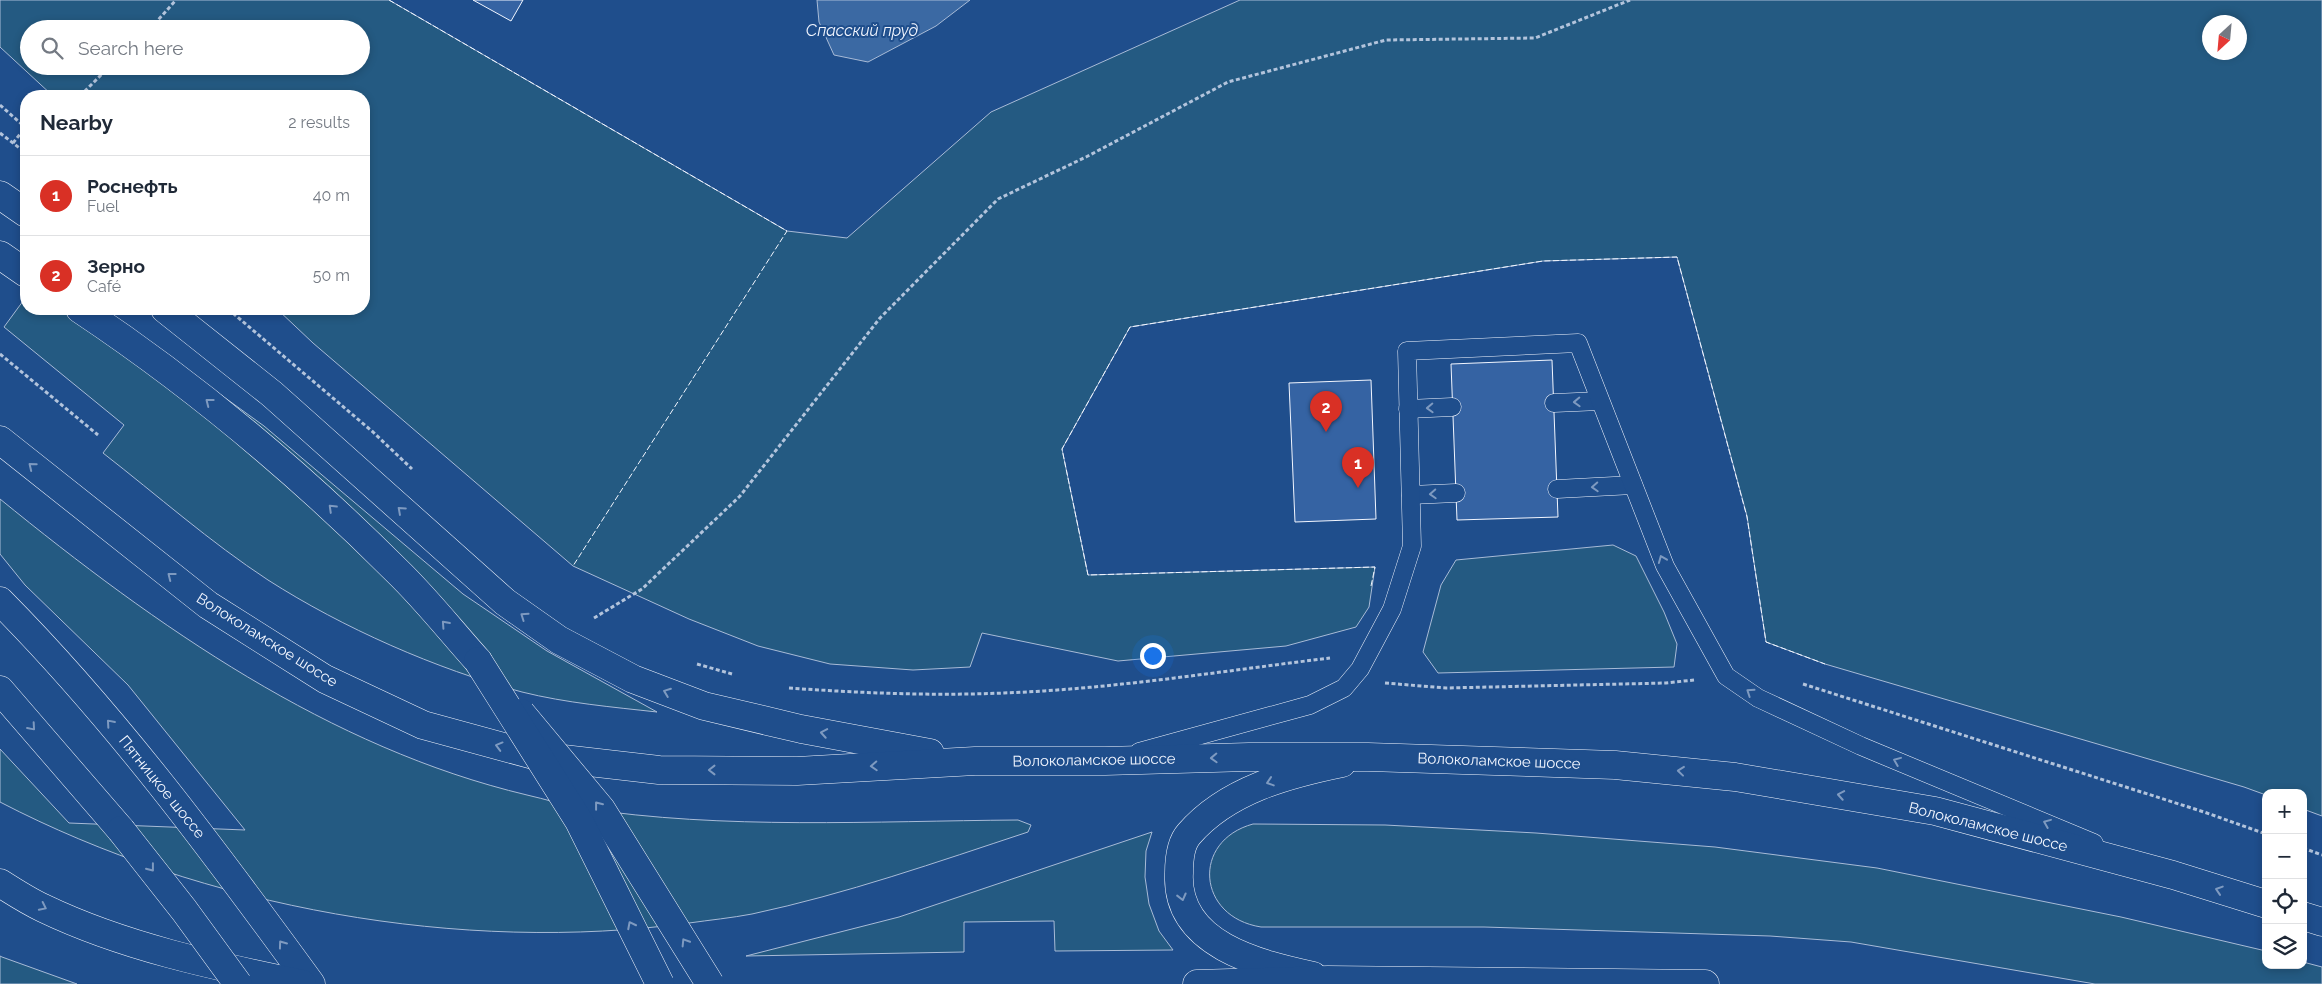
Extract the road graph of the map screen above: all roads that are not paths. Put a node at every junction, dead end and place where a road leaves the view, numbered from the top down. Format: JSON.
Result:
{"nodes":[{"id":1,"x":0,"y":196,"type":"edge"},
{"id":2,"x":20,"y":209,"type":"edge"},
{"id":3,"x":0,"y":255,"type":"edge"},
{"id":4,"x":20,"y":269,"type":"edge"},
{"id":5,"x":89,"y":315,"type":"edge"},
{"id":6,"x":173,"y":315,"type":"edge"},
{"id":7,"x":1600,"y":401,"type":"junction"},
{"id":8,"x":1554,"y":403,"type":"dead end"},
{"id":9,"x":1452,"y":407,"type":"dead end"},
{"id":10,"x":1408,"y":409,"type":"junction"},
{"id":11,"x":0,"y":440,"type":"edge"},
{"id":12,"x":1634,"y":485,"type":"junction"},
{"id":13,"x":1557,"y":489,"type":"dead end"},
{"id":14,"x":1456,"y":493,"type":"dead end"},
{"id":15,"x":1411,"y":495,"type":"junction"},
{"id":16,"x":0,"y":601,"type":"edge"},
{"id":17,"x":478,"y":661,"type":"junction"},
{"id":18,"x":0,"y":690,"type":"edge"},
{"id":19,"x":1368,"y":757,"type":"junction"},
{"id":20,"x":975,"y":761,"type":"junction"},
{"id":21,"x":1105,"y":761,"type":"junction"},
{"id":22,"x":2173,"y":875,"type":"junction"},
{"id":23,"x":0,"y":884,"type":"edge"},
{"id":24,"x":2262,"y":903,"type":"edge"},
{"id":25,"x":2307,"y":917,"type":"edge"},
{"id":26,"x":2322,"y":922,"type":"edge"},
{"id":27,"x":1328,"y":980,"type":"junction"},
{"id":28,"x":238,"y":984,"type":"edge"},
{"id":29,"x":302,"y":984,"type":"edge"},
{"id":30,"x":310,"y":984,"type":"edge"},
{"id":31,"x":660,"y":984,"type":"edge"},
{"id":32,"x":710,"y":984,"type":"edge"},
{"id":33,"x":1198,"y":984,"type":"edge"},
{"id":34,"x":1705,"y":984,"type":"edge"}],
"edges":[{"from":1,"to":2,"type":"main road"},
{"from":3,"to":4,"type":"main road"},
{"from":17,"to":5,"type":"main road","one_way":true},
{"from":20,"to":6,"type":"main road","one_way":true},
{"from":7,"to":8,"type":"lane","one_way":true},
{"from":7,"to":10,"type":"lane"},
{"from":7,"to":12,"type":"lane"},
{"from":9,"to":10,"type":"lane","one_way":true},
{"from":10,"to":15,"type":"lane"},
{"from":20,"to":11,"type":"main road","name":"Волоколамское шоссе","one_way":true},
{"from":12,"to":13,"type":"lane","one_way":true},
{"from":22,"to":12,"type":"lane","one_way":true},
{"from":14,"to":15,"type":"lane","one_way":true},
{"from":15,"to":21,"type":"lane"},
{"from":30,"to":16,"type":"main road","name":"Пятницкое шоссе","one_way":true},
{"from":31,"to":17,"type":"main road","one_way":true,"bridge":true},
{"from":32,"to":17,"type":"main road","one_way":true,"bridge":true},
{"from":18,"to":28,"type":"main road","one_way":true,"bridge":true},
{"from":19,"to":21,"type":"main road","name":"Волоколамское шоссе","one_way":true},
{"from":22,"to":19,"type":"main road","name":"Волоколамское шоссе","one_way":true},
{"from":19,"to":27,"type":"main road","one_way":true},
{"from":20,"to":21,"type":"main road","name":"Волоколамское шоссе"},
{"from":24,"to":22,"type":"main road","name":"Волоколамское шоссе","one_way":true},
{"from":23,"to":29,"type":"main road","one_way":true},
{"from":25,"to":26,"type":"main road"},
{"from":27,"to":33,"type":"main road"},
{"from":27,"to":34,"type":"main road"}]}
